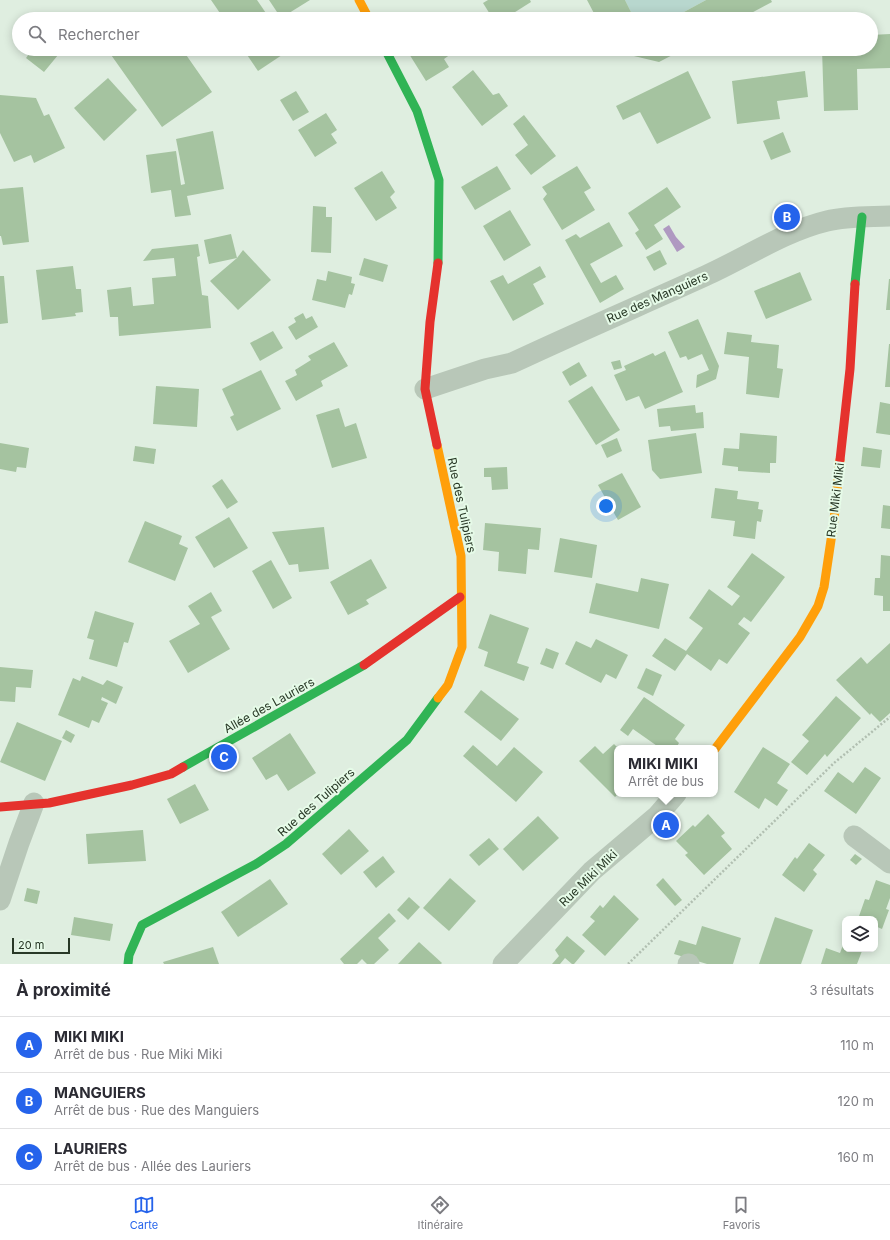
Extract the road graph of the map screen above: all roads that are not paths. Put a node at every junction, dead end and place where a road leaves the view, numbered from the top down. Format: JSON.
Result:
{"nodes":[{"id":1,"x":359,"y":0,"type":"edge"},
{"id":2,"x":365,"y":12,"type":"edge"},
{"id":3,"x":389,"y":56,"type":"edge"},
{"id":4,"x":890,"y":216,"type":"edge"},
{"id":5,"x":862,"y":217,"type":"junction"},
{"id":6,"x":425,"y":389,"type":"junction"},
{"id":7,"x":460,"y":597,"type":"junction"},
{"id":8,"x":717,"y":745,"type":"edge"},
{"id":9,"x":673,"y":797,"type":"edge"},
{"id":10,"x":34,"y":803,"type":"junction"},
{"id":11,"x":0,"y":807,"type":"edge"},
{"id":12,"x":854,"y":836,"type":"dead end"},
{"id":13,"x":890,"y":863,"type":"edge"},
{"id":14,"x":0,"y":900,"type":"edge"},
{"id":15,"x":128,"y":964,"type":"edge"},
{"id":16,"x":503,"y":964,"type":"edge"}],
"edges":[{"from":1,"to":2,"type":"street"},
{"from":3,"to":6,"type":"street","name":"Rue des Tulipiers"},
{"from":4,"to":5,"type":"street","name":"Rue des Manguiers"},
{"from":5,"to":6,"type":"street","name":"Rue des Manguiers"},
{"from":5,"to":8,"type":"street","name":"Rue Miki Miki"},
{"from":6,"to":7,"type":"street","name":"Rue des Tulipiers"},
{"from":7,"to":10,"type":"street","name":"Allée des Lauriers"},
{"from":7,"to":15,"type":"street","name":"Rue des Tulipiers"},
{"from":9,"to":16,"type":"street","name":"Rue Miki Miki"},
{"from":10,"to":11,"type":"street","name":"Allée des Lauriers"},
{"from":10,"to":14,"type":"street"},
{"from":12,"to":13,"type":"street"}]}
